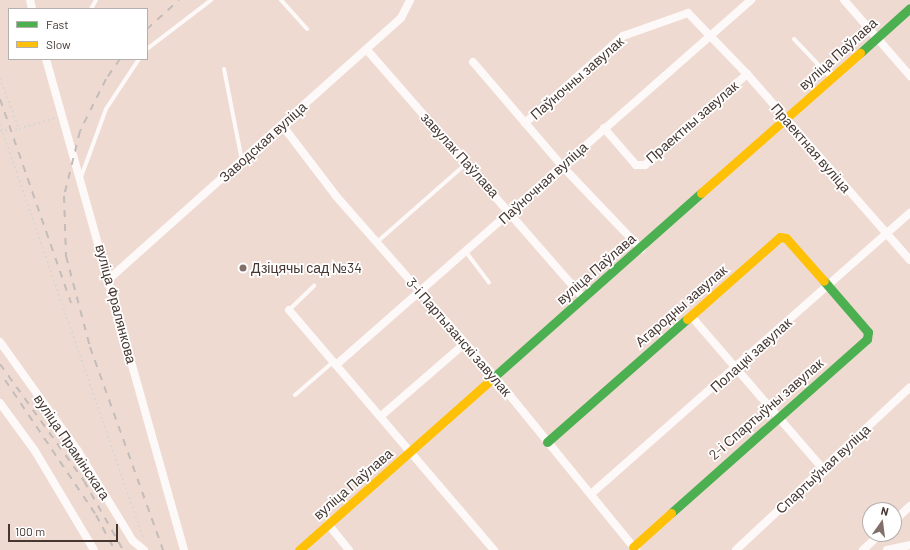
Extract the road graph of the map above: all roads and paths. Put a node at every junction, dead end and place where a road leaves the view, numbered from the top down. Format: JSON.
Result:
{"nodes":[{"id":1,"x":211,"y":0,"type":"edge"},
{"id":2,"x":282,"y":0,"type":"edge"},
{"id":3,"x":410,"y":0,"type":"edge"},
{"id":4,"x":751,"y":0,"type":"edge"},
{"id":5,"x":844,"y":0,"type":"edge"},
{"id":6,"x":910,"y":8,"type":"edge"},
{"id":7,"x":307,"y":29,"type":"dead end"},
{"id":8,"x":712,"y":36,"type":"junction"},
{"id":9,"x":877,"y":37,"type":"junction"},
{"id":10,"x":794,"y":39,"type":"dead end"},
{"id":11,"x":148,"y":48,"type":"edge"},
{"id":12,"x":367,"y":50,"type":"junction"},
{"id":13,"x":46,"y":60,"type":"edge"},
{"id":14,"x":139,"y":60,"type":"edge"},
{"id":15,"x":473,"y":62,"type":"dead end"},
{"id":16,"x":224,"y":69,"type":"dead end"},
{"id":17,"x":747,"y":74,"type":"junction"},
{"id":18,"x":910,"y":76,"type":"edge"},
{"id":19,"x":0,"y":78,"type":"edge"},
{"id":20,"x":832,"y":79,"type":"junction"},
{"id":21,"x":60,"y":117,"type":"junction"},
{"id":22,"x":786,"y":119,"type":"junction"},
{"id":23,"x":525,"y":123,"type":"junction"},
{"id":24,"x":0,"y":124,"type":"edge"},
{"id":25,"x":282,"y":125,"type":"junction"},
{"id":26,"x":604,"y":128,"type":"junction"},
{"id":27,"x":19,"y":129,"type":"junction"},
{"id":28,"x":1,"y":131,"type":"edge"},
{"id":29,"x":242,"y":161,"type":"junction"},
{"id":30,"x":468,"y":163,"type":"junction"},
{"id":31,"x":562,"y":166,"type":"junction"},
{"id":32,"x":81,"y":177,"type":"junction"},
{"id":33,"x":511,"y":212,"type":"junction"},
{"id":34,"x":910,"y":213,"type":"edge"},
{"id":35,"x":886,"y":235,"type":"junction"},
{"id":36,"x":377,"y":242,"type":"junction"},
{"id":37,"x":641,"y":249,"type":"junction"},
{"id":38,"x":466,"y":252,"type":"junction"},
{"id":39,"x":910,"y":260,"type":"edge"},
{"id":40,"x":109,"y":279,"type":"junction"},
{"id":41,"x":489,"y":282,"type":"dead end"},
{"id":42,"x":314,"y":286,"type":"dead end"},
{"id":43,"x":828,"y":286,"type":"junction"},
{"id":44,"x":421,"y":292,"type":"junction"},
{"id":45,"x":583,"y":298,"type":"junction"},
{"id":46,"x":289,"y":310,"type":"joint"},
{"id":47,"x":691,"y":316,"type":"junction"},
{"id":48,"x":0,"y":342,"type":"edge"},
{"id":49,"x":464,"y":344,"type":"junction"},
{"id":50,"x":335,"y":364,"type":"junction"},
{"id":51,"x":737,"y":368,"type":"junction"},
{"id":52,"x":494,"y":376,"type":"junction"},
{"id":53,"x":910,"y":387,"type":"edge"},
{"id":54,"x":295,"y":395,"type":"dead end"},
{"id":55,"x":0,"y":403,"type":"edge"},
{"id":56,"x":380,"y":416,"type":"junction"},
{"id":57,"x":778,"y":417,"type":"junction"},
{"id":58,"x":547,"y":442,"type":"junction"},
{"id":59,"x":412,"y":452,"type":"junction"},
{"id":60,"x":823,"y":468,"type":"junction"},
{"id":61,"x":591,"y":494,"type":"junction"},
{"id":62,"x":910,"y":506,"type":"edge"},
{"id":63,"x":902,"y":514,"type":"edge"},
{"id":64,"x":328,"y":524,"type":"junction"},
{"id":65,"x":872,"y":542,"type":"edge"},
{"id":66,"x":910,"y":545,"type":"edge"},
{"id":67,"x":145,"y":546,"type":"edge"},
{"id":68,"x":634,"y":548,"type":"edge"},
{"id":69,"x":94,"y":550,"type":"edge"},
{"id":70,"x":184,"y":550,"type":"edge"},
{"id":71,"x":299,"y":550,"type":"edge"},
{"id":72,"x":349,"y":550,"type":"edge"},
{"id":73,"x":494,"y":550,"type":"edge"},
{"id":74,"x":736,"y":550,"type":"edge"},
{"id":75,"x":863,"y":550,"type":"edge"},
{"id":76,"x":887,"y":550,"type":"edge"}],
"edges":[{"from":1,"to":11,"type":"lane"},
{"from":2,"to":7,"type":"lane"},
{"from":3,"to":12,"type":"street","name":"Заводская вуліца"},
{"from":4,"to":8,"type":"street","name":"Паўночная вуліца"},
{"from":5,"to":9,"type":"street"},
{"from":6,"to":9,"type":"street","name":"вуліца Паўлава"},
{"from":8,"to":17,"type":"street","name":"Праектная вуліца"},
{"from":8,"to":23,"type":"street","name":"Паўночны завулак"},
{"from":8,"to":26,"type":"street","name":"Паўночная вуліца"},
{"from":9,"to":18,"type":"street"},
{"from":9,"to":20,"type":"street","name":"вуліца Паўлава"},
{"from":10,"to":20,"type":"lane"},
{"from":12,"to":25,"type":"street","name":"Заводская вуліца"},
{"from":12,"to":30,"type":"street","name":"завулак Паўлава"},
{"from":13,"to":21,"type":"street","name":"вуліца Фралянкова"},
{"from":14,"to":32,"type":"lane"},
{"from":15,"to":23,"type":"street"},
{"from":16,"to":29,"type":"lane"},
{"from":17,"to":22,"type":"street","name":"Праектная вуліца"},
{"from":17,"to":26,"type":"street","name":"Праектны завулак"},
{"from":19,"to":27,"type":"path"},
{"from":20,"to":22,"type":"street","name":"вуліца Паўлава"},
{"from":21,"to":27,"type":"path"},
{"from":21,"to":32,"type":"street","name":"вуліца Фралянкова"},
{"from":22,"to":35,"type":"street","name":"Праектная вуліца"},
{"from":22,"to":37,"type":"street","name":"вуліца Паўлава"},
{"from":23,"to":31,"type":"street"},
{"from":24,"to":28,"type":"path"},
{"from":25,"to":29,"type":"street","name":"Заводская вуліца"},
{"from":25,"to":36,"type":"street","name":"3-і Партызанскі завулак"},
{"from":26,"to":31,"type":"street","name":"Паўночная вуліца"},
{"from":27,"to":28,"type":"path"},
{"from":28,"to":67,"type":"path"},
{"from":29,"to":40,"type":"street","name":"Заводская вуліца"},
{"from":30,"to":33,"type":"street","name":"завулак Паўлава"},
{"from":30,"to":36,"type":"lane"},
{"from":31,"to":33,"type":"street","name":"Паўночная вуліца"},
{"from":31,"to":37,"type":"street"},
{"from":32,"to":40,"type":"street","name":"вуліца Фралянкова"},
{"from":33,"to":38,"type":"street","name":"Паўночная вуліца"},
{"from":33,"to":45,"type":"street","name":"завулак Паўлава"},
{"from":34,"to":35,"type":"street","name":"Полацкі завулак"},
{"from":35,"to":39,"type":"street","name":"Праектная вуліца"},
{"from":35,"to":43,"type":"street","name":"Полацкі завулак"},
{"from":36,"to":44,"type":"street","name":"3-і Партызанскі завулак"},
{"from":37,"to":45,"type":"street","name":"вуліца Паўлава"},
{"from":38,"to":41,"type":"lane"},
{"from":38,"to":44,"type":"street","name":"Паўночная вуліца"},
{"from":40,"to":70,"type":"street","name":"вуліца Фралянкова"},
{"from":42,"to":46,"type":"lane"},
{"from":43,"to":47,"type":"street","name":"Агародны завулак"},
{"from":43,"to":51,"type":"street","name":"Полацкі завулак"},
{"from":43,"to":57,"type":"street","name":"2-і Спартыўны завулак"},
{"from":44,"to":49,"type":"street","name":"3-і Партызанскі завулак"},
{"from":44,"to":50,"type":"street","name":"Паўночная вуліца"},
{"from":45,"to":52,"type":"street","name":"вуліца Паўлава"},
{"from":46,"to":50,"type":"street"},
{"from":47,"to":51,"type":"street"},
{"from":47,"to":58,"type":"street","name":"Агародны завулак"},
{"from":48,"to":67,"type":"street","name":"вуліца Прамінскага"},
{"from":49,"to":52,"type":"street","name":"3-і Партызанскі завулак"},
{"from":49,"to":56,"type":"street"},
{"from":50,"to":54,"type":"lane"},
{"from":50,"to":56,"type":"street"},
{"from":51,"to":57,"type":"street"},
{"from":51,"to":61,"type":"street","name":"Полацкі завулак"},
{"from":52,"to":58,"type":"street","name":"3-і Партызанскі завулак"},
{"from":52,"to":59,"type":"street","name":"вуліца Паўлава"},
{"from":53,"to":60,"type":"street","name":"Спартыўная вуліца"},
{"from":55,"to":69,"type":"street"},
{"from":56,"to":59,"type":"street"},
{"from":57,"to":60,"type":"street"},
{"from":57,"to":68,"type":"street","name":"2-і Спартыўны завулак"},
{"from":58,"to":61,"type":"street","name":"3-і Партызанскі завулак"},
{"from":59,"to":64,"type":"street","name":"вуліца Паўлава"},
{"from":59,"to":73,"type":"street"},
{"from":60,"to":74,"type":"street","name":"Спартыўная вуліца"},
{"from":61,"to":68,"type":"street","name":"3-і Партызанскі завулак"},
{"from":62,"to":63,"type":"street"},
{"from":64,"to":71,"type":"street","name":"вуліца Паўлава"},
{"from":64,"to":72,"type":"street"},
{"from":65,"to":75,"type":"street"},
{"from":66,"to":76,"type":"street"}]}
